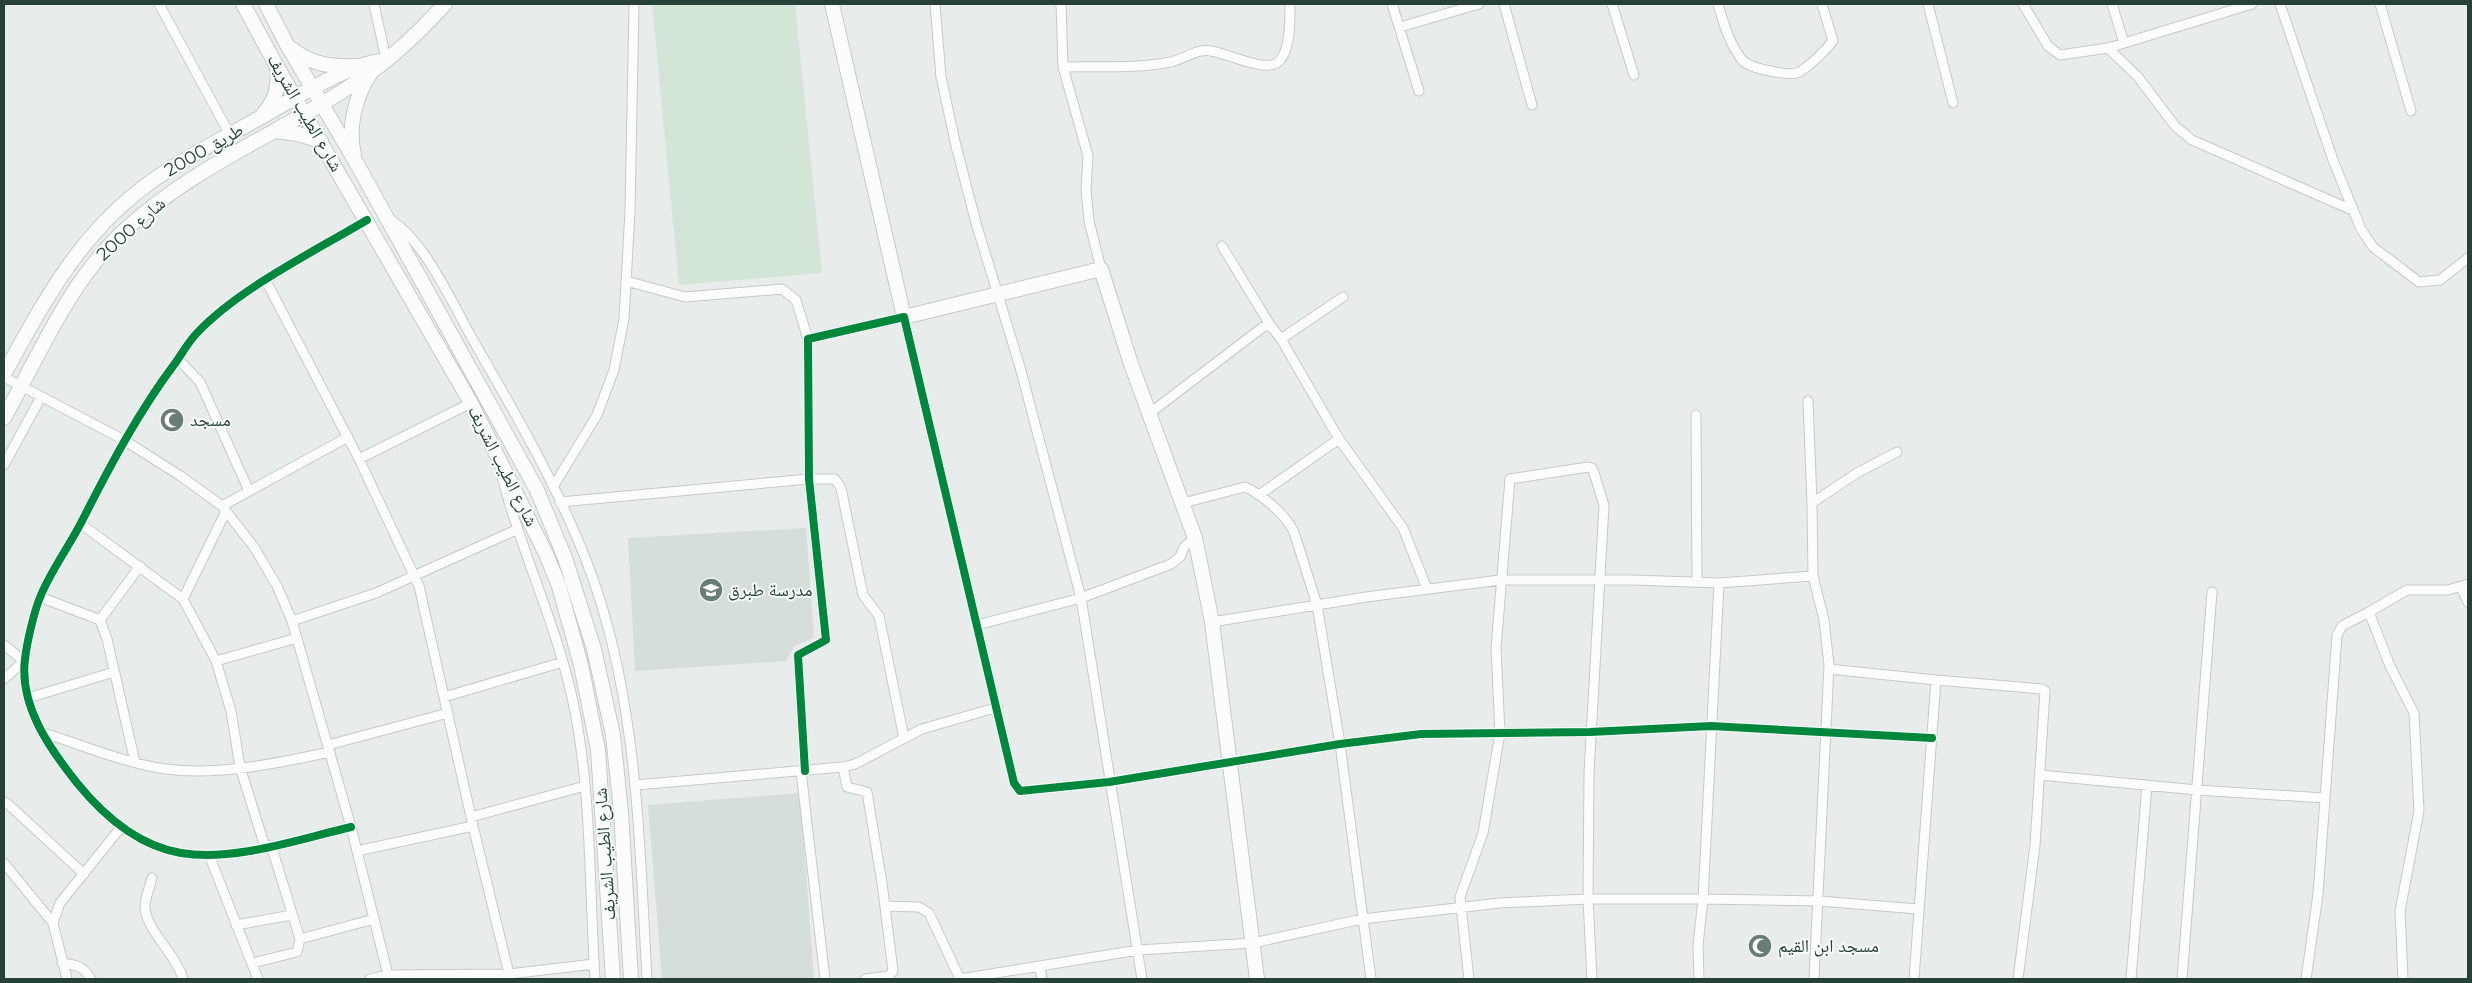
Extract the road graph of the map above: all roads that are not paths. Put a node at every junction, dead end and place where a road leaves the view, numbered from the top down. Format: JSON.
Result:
{"nodes":[{"id":1,"x":159,"y":4,"type":"edge"},
{"id":2,"x":243,"y":4,"type":"edge"},
{"id":3,"x":266,"y":4,"type":"edge"},
{"id":4,"x":374,"y":4,"type":"edge"},
{"id":5,"x":446,"y":4,"type":"edge"},
{"id":6,"x":634,"y":4,"type":"edge"},
{"id":7,"x":832,"y":4,"type":"edge"},
{"id":8,"x":935,"y":4,"type":"edge"},
{"id":9,"x":1061,"y":4,"type":"edge"},
{"id":10,"x":1290,"y":4,"type":"edge"},
{"id":11,"x":1392,"y":4,"type":"edge"},
{"id":12,"x":1479,"y":4,"type":"edge"},
{"id":13,"x":1504,"y":4,"type":"edge"},
{"id":14,"x":1612,"y":4,"type":"edge"},
{"id":15,"x":1718,"y":4,"type":"edge"},
{"id":16,"x":1822,"y":4,"type":"edge"},
{"id":17,"x":1928,"y":4,"type":"edge"},
{"id":18,"x":2023,"y":4,"type":"edge"},
{"id":19,"x":2112,"y":4,"type":"edge"},
{"id":20,"x":2252,"y":4,"type":"edge"},
{"id":21,"x":2280,"y":4,"type":"edge"},
{"id":22,"x":2384,"y":5,"type":"edge"},
{"id":23,"x":1400,"y":28,"type":"junction"},
{"id":24,"x":286,"y":43,"type":"junction"},
{"id":25,"x":2124,"y":44,"type":"junction"},
{"id":26,"x":2108,"y":48,"type":"junction"},
{"id":27,"x":384,"y":60,"type":"junction"},
{"id":28,"x":276,"y":65,"type":"junction"},
{"id":29,"x":1063,"y":67,"type":"junction"},
{"id":30,"x":368,"y":68,"type":"junction"},
{"id":31,"x":1634,"y":75,"type":"dead end"},
{"id":32,"x":313,"y":88,"type":"junction"},
{"id":33,"x":1419,"y":91,"type":"dead end"},
{"id":34,"x":296,"y":98,"type":"junction"},
{"id":35,"x":1953,"y":103,"type":"dead end"},
{"id":36,"x":322,"y":104,"type":"junction"},
{"id":37,"x":1532,"y":104,"type":"dead end"},
{"id":38,"x":2411,"y":110,"type":"dead end"},
{"id":39,"x":305,"y":113,"type":"junction"},
{"id":40,"x":251,"y":123,"type":"junction"},
{"id":41,"x":275,"y":131,"type":"junction"},
{"id":42,"x":230,"y":135,"type":"junction"},
{"id":43,"x":321,"y":141,"type":"junction"},
{"id":44,"x":357,"y":164,"type":"junction"},
{"id":45,"x":2352,"y":210,"type":"junction"},
{"id":46,"x":385,"y":217,"type":"junction"},
{"id":47,"x":367,"y":220,"type":"junction"},
{"id":48,"x":1222,"y":246,"type":"dead end"},
{"id":49,"x":2468,"y":258,"type":"edge"},
{"id":50,"x":1101,"y":269,"type":"junction"},
{"id":51,"x":266,"y":281,"type":"junction"},
{"id":52,"x":626,"y":281,"type":"junction"},
{"id":53,"x":999,"y":295,"type":"junction"},
{"id":54,"x":1343,"y":297,"type":"dead end"},
{"id":55,"x":904,"y":317,"type":"junction"},
{"id":56,"x":1270,"y":325,"type":"junction"},
{"id":57,"x":808,"y":339,"type":"junction"},
{"id":58,"x":1281,"y":339,"type":"junction"},
{"id":59,"x":178,"y":359,"type":"junction"},
{"id":60,"x":4,"y":376,"type":"edge"},
{"id":61,"x":22,"y":387,"type":"junction"},
{"id":62,"x":41,"y":397,"type":"junction"},
{"id":63,"x":1808,"y":401,"type":"dead end"},
{"id":64,"x":471,"y":403,"type":"junction"},
{"id":65,"x":1150,"y":414,"type":"junction"},
{"id":66,"x":1696,"y":415,"type":"dead end"},
{"id":67,"x":4,"y":418,"type":"edge"},
{"id":68,"x":348,"y":438,"type":"junction"},
{"id":69,"x":1339,"y":439,"type":"junction"},
{"id":70,"x":124,"y":440,"type":"junction"},
{"id":71,"x":1897,"y":452,"type":"dead end"},
{"id":72,"x":499,"y":457,"type":"junction"},
{"id":73,"x":359,"y":459,"type":"junction"},
{"id":74,"x":4,"y":465,"type":"edge"},
{"id":75,"x":809,"y":479,"type":"junction"},
{"id":76,"x":553,"y":487,"type":"junction"},
{"id":77,"x":249,"y":491,"type":"junction"},
{"id":78,"x":1259,"y":495,"type":"junction"},
{"id":79,"x":560,"y":502,"type":"junction"},
{"id":80,"x":1183,"y":503,"type":"junction"},
{"id":81,"x":1812,"y":503,"type":"junction"},
{"id":82,"x":224,"y":509,"type":"junction"},
{"id":83,"x":81,"y":524,"type":"junction"},
{"id":84,"x":518,"y":529,"type":"junction"},
{"id":85,"x":1195,"y":538,"type":"junction"},
{"id":86,"x":140,"y":566,"type":"junction"},
{"id":87,"x":414,"y":575,"type":"junction"},
{"id":88,"x":1813,"y":576,"type":"junction"},
{"id":89,"x":1500,"y":580,"type":"junction"},
{"id":90,"x":1600,"y":580,"type":"junction"},
{"id":91,"x":1697,"y":581,"type":"junction"},
{"id":92,"x":1719,"y":583,"type":"junction"},
{"id":93,"x":2465,"y":586,"type":"edge"},
{"id":94,"x":1428,"y":589,"type":"junction"},
{"id":95,"x":2212,"y":592,"type":"dead end"},
{"id":96,"x":40,"y":596,"type":"junction"},
{"id":97,"x":1081,"y":598,"type":"junction"},
{"id":98,"x":183,"y":599,"type":"junction"},
{"id":99,"x":2468,"y":602,"type":"edge"},
{"id":100,"x":1318,"y":606,"type":"junction"},
{"id":101,"x":2369,"y":612,"type":"junction"},
{"id":102,"x":100,"y":620,"type":"junction"},
{"id":103,"x":292,"y":620,"type":"junction"},
{"id":104,"x":1212,"y":622,"type":"junction"},
{"id":105,"x":977,"y":625,"type":"junction"},
{"id":106,"x":297,"y":638,"type":"junction"},
{"id":107,"x":4,"y":645,"type":"edge"},
{"id":108,"x":24,"y":661,"type":"junction"},
{"id":109,"x":216,"y":661,"type":"junction"},
{"id":110,"x":563,"y":662,"type":"junction"},
{"id":111,"x":1829,"y":669,"type":"junction"},
{"id":112,"x":114,"y":672,"type":"junction"},
{"id":113,"x":4,"y":679,"type":"edge"},
{"id":114,"x":1936,"y":680,"type":"junction"},
{"id":115,"x":444,"y":697,"type":"junction"},
{"id":116,"x":28,"y":698,"type":"junction"},
{"id":117,"x":998,"y":707,"type":"junction"},
{"id":118,"x":448,"y":713,"type":"junction"},
{"id":119,"x":1711,"y":726,"type":"junction"},
{"id":120,"x":1825,"y":731,"type":"junction"},
{"id":121,"x":41,"y":732,"type":"junction"},
{"id":122,"x":1590,"y":732,"type":"junction"},
{"id":123,"x":1500,"y":733,"type":"junction"},
{"id":124,"x":904,"y":738,"type":"junction"},
{"id":125,"x":1932,"y":738,"type":"junction"},
{"id":126,"x":1340,"y":744,"type":"junction"},
{"id":127,"x":329,"y":749,"type":"junction"},
{"id":128,"x":1230,"y":761,"type":"junction"},
{"id":129,"x":135,"y":762,"type":"junction"},
{"id":130,"x":240,"y":766,"type":"junction"},
{"id":131,"x":842,"y":768,"type":"junction"},
{"id":132,"x":803,"y":771,"type":"junction"},
{"id":133,"x":2040,"y":775,"type":"junction"},
{"id":134,"x":1109,"y":782,"type":"junction"},
{"id":135,"x":636,"y":785,"type":"junction"},
{"id":136,"x":2147,"y":785,"type":"junction"},
{"id":137,"x":585,"y":786,"type":"junction"},
{"id":138,"x":2197,"y":790,"type":"junction"},
{"id":139,"x":2324,"y":798,"type":"junction"},
{"id":140,"x":4,"y":802,"type":"edge"},
{"id":141,"x":472,"y":822,"type":"junction"},
{"id":142,"x":122,"y":826,"type":"junction"},
{"id":143,"x":351,"y":827,"type":"junction"},
{"id":144,"x":268,"y":846,"type":"junction"},
{"id":145,"x":357,"y":851,"type":"junction"},
{"id":146,"x":209,"y":855,"type":"junction"},
{"id":147,"x":4,"y":863,"type":"edge"},
{"id":148,"x":84,"y":874,"type":"junction"},
{"id":149,"x":152,"y":878,"type":"dead end"},
{"id":150,"x":1588,"y":899,"type":"junction"},
{"id":151,"x":1703,"y":899,"type":"junction"},
{"id":152,"x":1819,"y":901,"type":"junction"},
{"id":153,"x":885,"y":906,"type":"junction"},
{"id":154,"x":1460,"y":907,"type":"junction"},
{"id":155,"x":1918,"y":909,"type":"junction"},
{"id":156,"x":292,"y":914,"type":"junction"},
{"id":157,"x":374,"y":919,"type":"junction"},
{"id":158,"x":1362,"y":919,"type":"junction"},
{"id":159,"x":52,"y":923,"type":"junction"},
{"id":160,"x":236,"y":924,"type":"junction"},
{"id":161,"x":300,"y":939,"type":"junction"},
{"id":162,"x":1253,"y":943,"type":"junction"},
{"id":163,"x":1138,"y":950,"type":"junction"},
{"id":164,"x":62,"y":963,"type":"junction"},
{"id":165,"x":253,"y":963,"type":"junction"},
{"id":166,"x":594,"y":964,"type":"junction"},
{"id":167,"x":1040,"y":968,"type":"junction"},
{"id":168,"x":509,"y":974,"type":"junction"},
{"id":169,"x":258,"y":977,"type":"edge"},
{"id":170,"x":389,"y":977,"type":"edge"},
{"id":171,"x":876,"y":978,"type":"edge"},
{"id":172,"x":67,"y":979,"type":"edge"},
{"id":173,"x":91,"y":979,"type":"edge"},
{"id":174,"x":183,"y":979,"type":"edge"},
{"id":175,"x":248,"y":979,"type":"edge"},
{"id":176,"x":370,"y":979,"type":"edge"},
{"id":177,"x":595,"y":979,"type":"edge"},
{"id":178,"x":613,"y":979,"type":"edge"},
{"id":179,"x":631,"y":979,"type":"edge"},
{"id":180,"x":647,"y":979,"type":"edge"},
{"id":181,"x":825,"y":979,"type":"edge"},
{"id":182,"x":865,"y":979,"type":"edge"},
{"id":183,"x":960,"y":979,"type":"edge"},
{"id":184,"x":1042,"y":979,"type":"edge"},
{"id":185,"x":1142,"y":979,"type":"edge"},
{"id":186,"x":1257,"y":979,"type":"edge"},
{"id":187,"x":1371,"y":979,"type":"edge"},
{"id":188,"x":1469,"y":979,"type":"edge"},
{"id":189,"x":1592,"y":979,"type":"edge"},
{"id":190,"x":1699,"y":979,"type":"edge"},
{"id":191,"x":1814,"y":979,"type":"edge"},
{"id":192,"x":1914,"y":979,"type":"edge"},
{"id":193,"x":2018,"y":979,"type":"edge"},
{"id":194,"x":2131,"y":979,"type":"edge"},
{"id":195,"x":2182,"y":979,"type":"edge"},
{"id":196,"x":2306,"y":979,"type":"edge"},
{"id":197,"x":2404,"y":979,"type":"edge"}],
"edges":[{"from":1,"to":42,"type":"street"},
{"from":2,"to":28,"type":"main road","name":"شارع الطيب الشريف"},
{"from":3,"to":24,"type":"main road","name":"شارع الطيب الشريف"},
{"from":4,"to":27,"type":"street"},
{"from":5,"to":27,"type":"main road"},
{"from":6,"to":52,"type":"street"},
{"from":7,"to":55,"type":"main road"},
{"from":8,"to":53,"type":"street"},
{"from":9,"to":29,"type":"street"},
{"from":10,"to":29,"type":"street"},
{"from":11,"to":23,"type":"street"},
{"from":12,"to":23,"type":"street"},
{"from":13,"to":37,"type":"street"},
{"from":14,"to":31,"type":"street"},
{"from":15,"to":16,"type":"street"},
{"from":17,"to":35,"type":"street"},
{"from":18,"to":26,"type":"street"},
{"from":19,"to":25,"type":"street"},
{"from":20,"to":25,"type":"street"},
{"from":21,"to":45,"type":"street"},
{"from":22,"to":38,"type":"street"},
{"from":23,"to":33,"type":"street"},
{"from":24,"to":30,"type":"main road"},
{"from":24,"to":32,"type":"main road","name":"شارع الطيب الشريف"},
{"from":25,"to":26,"type":"street"},
{"from":26,"to":45,"type":"street"},
{"from":27,"to":30,"type":"main road"},
{"from":28,"to":34,"type":"main road","name":"شارع الطيب الشريف"},
{"from":28,"to":40,"type":"main road"},
{"from":29,"to":50,"type":"street"},
{"from":30,"to":32,"type":"main road","name":"طريق 2000"},
{"from":30,"to":36,"type":"main road","name":"شارع 2000"},
{"from":30,"to":44,"type":"main road"},
{"from":32,"to":34,"type":"main road","name":"طريق 2000"},
{"from":32,"to":36,"type":"main road","name":"شارع الطيب الشريف"},
{"from":34,"to":39,"type":"main road","name":"شارع الطيب الشريف"},
{"from":34,"to":40,"type":"main road","name":"طريق 2000"},
{"from":36,"to":39,"type":"main road","name":"شارع 2000"},
{"from":36,"to":44,"type":"main road","name":"شارع الطيب الشريف"},
{"from":39,"to":41,"type":"main road","name":"شارع 2000"},
{"from":39,"to":43,"type":"main road","name":"شارع الطيب الشريف"},
{"from":40,"to":42,"type":"main road","name":"طريق 2000"},
{"from":41,"to":43,"type":"main road"},
{"from":41,"to":61,"type":"main road","name":"شارع 2000"},
{"from":42,"to":60,"type":"main road","name":"طريق 2000"},
{"from":43,"to":47,"type":"main road","name":"شارع الطيب الشريف"},
{"from":44,"to":46,"type":"main road","name":"شارع الطيب الشريف"},
{"from":45,"to":49,"type":"street"},
{"from":46,"to":76,"type":"street"},
{"from":46,"to":179,"type":"main road","name":"شارع الطيب الشريف"},
{"from":47,"to":51,"type":"street"},
{"from":47,"to":64,"type":"main road","name":"شارع الطيب الشريف"},
{"from":48,"to":56,"type":"street"},
{"from":50,"to":53,"type":"main road"},
{"from":50,"to":65,"type":"main road"},
{"from":51,"to":59,"type":"street"},
{"from":51,"to":68,"type":"street"},
{"from":52,"to":57,"type":"street"},
{"from":52,"to":76,"type":"street"},
{"from":53,"to":55,"type":"main road"},
{"from":53,"to":97,"type":"street"},
{"from":54,"to":58,"type":"street"},
{"from":55,"to":57,"type":"street"},
{"from":55,"to":105,"type":"street"},
{"from":56,"to":58,"type":"street"},
{"from":56,"to":65,"type":"street"},
{"from":57,"to":75,"type":"street"},
{"from":58,"to":69,"type":"street"},
{"from":59,"to":70,"type":"street"},
{"from":59,"to":77,"type":"street"},
{"from":60,"to":61,"type":"street"},
{"from":61,"to":62,"type":"street"},
{"from":61,"to":67,"type":"main road","name":"شارع 2000"},
{"from":62,"to":70,"type":"street"},
{"from":62,"to":74,"type":"street"},
{"from":63,"to":81,"type":"street"},
{"from":64,"to":72,"type":"main road","name":"شارع الطيب الشريف"},
{"from":64,"to":73,"type":"street"},
{"from":65,"to":80,"type":"main road"},
{"from":66,"to":91,"type":"street"},
{"from":68,"to":73,"type":"street"},
{"from":68,"to":77,"type":"street"},
{"from":69,"to":78,"type":"street"},
{"from":69,"to":94,"type":"street"},
{"from":70,"to":82,"type":"street"},
{"from":70,"to":83,"type":"street"},
{"from":71,"to":81,"type":"street"},
{"from":72,"to":84,"type":"street"},
{"from":72,"to":178,"type":"main road","name":"شارع الطيب الشريف"},
{"from":73,"to":87,"type":"street"},
{"from":75,"to":79,"type":"street"},
{"from":75,"to":124,"type":"street"},
{"from":75,"to":132,"type":"street"},
{"from":76,"to":79,"type":"street"},
{"from":77,"to":82,"type":"street"},
{"from":78,"to":80,"type":"street"},
{"from":78,"to":100,"type":"street"},
{"from":79,"to":135,"type":"street"},
{"from":80,"to":85,"type":"main road"},
{"from":81,"to":88,"type":"street"},
{"from":82,"to":98,"type":"street"},
{"from":82,"to":103,"type":"street"},
{"from":83,"to":86,"type":"street"},
{"from":83,"to":96,"type":"street"},
{"from":84,"to":87,"type":"street"},
{"from":84,"to":110,"type":"street"},
{"from":85,"to":97,"type":"street"},
{"from":85,"to":104,"type":"main road"},
{"from":86,"to":98,"type":"street"},
{"from":86,"to":102,"type":"street"},
{"from":87,"to":103,"type":"street"},
{"from":87,"to":115,"type":"street"},
{"from":88,"to":92,"type":"street"},
{"from":88,"to":111,"type":"street"},
{"from":89,"to":90,"type":"street"},
{"from":89,"to":90,"type":"street"},
{"from":89,"to":94,"type":"street"},
{"from":89,"to":123,"type":"street"},
{"from":90,"to":91,"type":"street"},
{"from":90,"to":122,"type":"street"},
{"from":91,"to":92,"type":"street"},
{"from":92,"to":119,"type":"street"},
{"from":93,"to":99,"type":"street"},
{"from":93,"to":101,"type":"street"},
{"from":94,"to":100,"type":"street"},
{"from":95,"to":138,"type":"street"},
{"from":96,"to":102,"type":"street"},
{"from":96,"to":108,"type":"street"},
{"from":97,"to":105,"type":"street"},
{"from":97,"to":134,"type":"street"},
{"from":98,"to":109,"type":"street"},
{"from":100,"to":104,"type":"street"},
{"from":100,"to":126,"type":"street"},
{"from":101,"to":139,"type":"street"},
{"from":101,"to":197,"type":"street"},
{"from":102,"to":112,"type":"street"},
{"from":103,"to":106,"type":"street"},
{"from":104,"to":128,"type":"main road"},
{"from":105,"to":117,"type":"street"},
{"from":106,"to":109,"type":"street"},
{"from":106,"to":127,"type":"street"},
{"from":107,"to":108,"type":"street"},
{"from":108,"to":113,"type":"street"},
{"from":108,"to":116,"type":"street"},
{"from":109,"to":130,"type":"street"},
{"from":110,"to":115,"type":"street"},
{"from":110,"to":137,"type":"street"},
{"from":111,"to":114,"type":"street"},
{"from":111,"to":120,"type":"street"},
{"from":112,"to":116,"type":"street"},
{"from":112,"to":129,"type":"street"},
{"from":114,"to":125,"type":"street"},
{"from":114,"to":133,"type":"street"},
{"from":115,"to":118,"type":"street"},
{"from":116,"to":121,"type":"street"},
{"from":117,"to":124,"type":"street"},
{"from":117,"to":134,"type":"street"},
{"from":118,"to":127,"type":"street"},
{"from":118,"to":141,"type":"street"},
{"from":119,"to":120,"type":"street"},
{"from":119,"to":122,"type":"street"},
{"from":119,"to":151,"type":"street"},
{"from":120,"to":125,"type":"street"},
{"from":120,"to":152,"type":"street"},
{"from":121,"to":129,"type":"street"},
{"from":121,"to":142,"type":"street"},
{"from":122,"to":123,"type":"street"},
{"from":122,"to":150,"type":"street"},
{"from":123,"to":126,"type":"street"},
{"from":123,"to":154,"type":"street"},
{"from":124,"to":131,"type":"street"},
{"from":125,"to":155,"type":"street"},
{"from":126,"to":128,"type":"street"},
{"from":126,"to":158,"type":"street"},
{"from":127,"to":130,"type":"street"},
{"from":127,"to":143,"type":"street"},
{"from":128,"to":134,"type":"street"},
{"from":128,"to":162,"type":"main road"},
{"from":129,"to":130,"type":"street"},
{"from":130,"to":144,"type":"street"},
{"from":131,"to":132,"type":"street"},
{"from":131,"to":153,"type":"street"},
{"from":132,"to":135,"type":"street"},
{"from":132,"to":181,"type":"street"},
{"from":133,"to":136,"type":"street"},
{"from":133,"to":193,"type":"street"},
{"from":134,"to":163,"type":"street"},
{"from":135,"to":180,"type":"street"},
{"from":136,"to":138,"type":"street"},
{"from":136,"to":194,"type":"street"},
{"from":137,"to":141,"type":"street"},
{"from":137,"to":166,"type":"street"},
{"from":138,"to":139,"type":"street"},
{"from":138,"to":195,"type":"street"},
{"from":139,"to":196,"type":"street"},
{"from":140,"to":148,"type":"street"},
{"from":141,"to":145,"type":"street"},
{"from":141,"to":168,"type":"street"},
{"from":142,"to":146,"type":"street"},
{"from":142,"to":148,"type":"street"},
{"from":143,"to":144,"type":"street"},
{"from":143,"to":145,"type":"street"},
{"from":144,"to":146,"type":"street"},
{"from":144,"to":156,"type":"street"},
{"from":145,"to":157,"type":"street"},
{"from":146,"to":160,"type":"street"},
{"from":147,"to":159,"type":"street"},
{"from":148,"to":159,"type":"street"},
{"from":149,"to":174,"type":"street"},
{"from":150,"to":151,"type":"street"},
{"from":150,"to":154,"type":"street"},
{"from":150,"to":189,"type":"street"},
{"from":151,"to":152,"type":"street"},
{"from":151,"to":190,"type":"street"},
{"from":152,"to":155,"type":"street"},
{"from":152,"to":191,"type":"street"},
{"from":153,"to":171,"type":"street"},
{"from":153,"to":183,"type":"street"},
{"from":154,"to":158,"type":"street"},
{"from":154,"to":188,"type":"street"},
{"from":155,"to":192,"type":"street"},
{"from":156,"to":160,"type":"street"},
{"from":156,"to":161,"type":"street"},
{"from":157,"to":161,"type":"street"},
{"from":157,"to":170,"type":"street"},
{"from":158,"to":162,"type":"street"},
{"from":158,"to":187,"type":"street"},
{"from":159,"to":164,"type":"street"},
{"from":160,"to":165,"type":"street"},
{"from":161,"to":165,"type":"street"},
{"from":162,"to":163,"type":"street"},
{"from":162,"to":186,"type":"main road"},
{"from":163,"to":167,"type":"street"},
{"from":163,"to":185,"type":"street"},
{"from":164,"to":172,"type":"street"},
{"from":164,"to":173,"type":"street"},
{"from":165,"to":169,"type":"street"},
{"from":166,"to":168,"type":"street"},
{"from":166,"to":177,"type":"street"},
{"from":167,"to":183,"type":"street"},
{"from":167,"to":184,"type":"street"},
{"from":168,"to":170,"type":"street"},
{"from":169,"to":175,"type":"street"},
{"from":170,"to":176,"type":"street"},
{"from":171,"to":182,"type":"street"}]}
